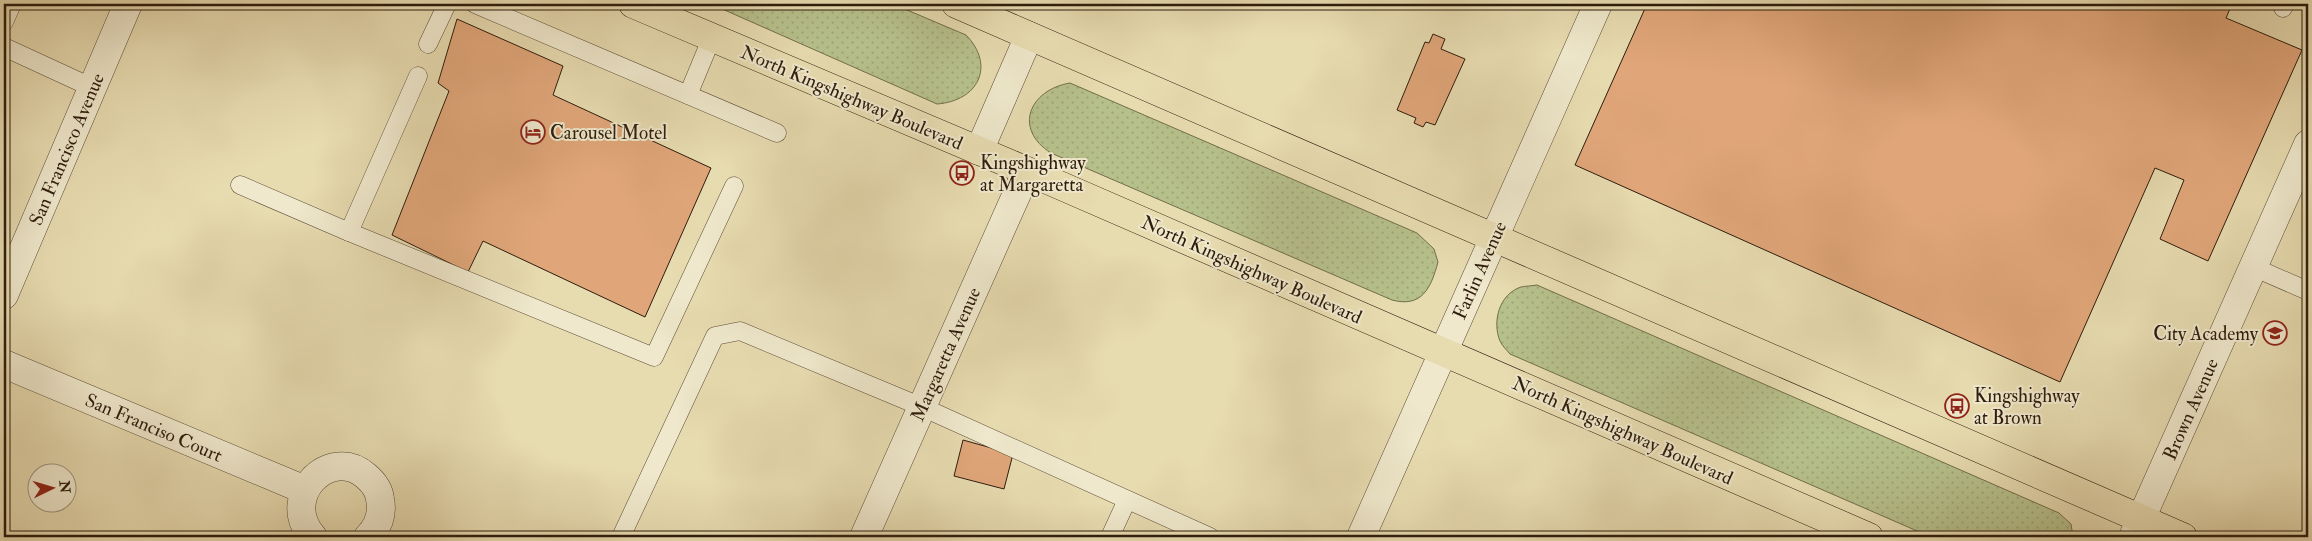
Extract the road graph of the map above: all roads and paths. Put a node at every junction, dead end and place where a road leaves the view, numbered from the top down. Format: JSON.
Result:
{"nodes":[{"id":1,"x":12,"y":4,"type":"edge"},
{"id":2,"x":128,"y":4,"type":"edge"},
{"id":3,"x":447,"y":4,"type":"edge"},
{"id":4,"x":475,"y":4,"type":"edge"},
{"id":5,"x":633,"y":4,"type":"edge"},
{"id":6,"x":956,"y":4,"type":"edge"},
{"id":7,"x":1598,"y":4,"type":"edge"},
{"id":8,"x":4,"y":22,"type":"edge"},
{"id":9,"x":1029,"y":36,"type":"junction"},
{"id":10,"x":712,"y":37,"type":"junction"},
{"id":11,"x":428,"y":44,"type":"dead end"},
{"id":12,"x":4,"y":47,"type":"edge"},
{"id":13,"x":418,"y":76,"type":"dead end"},
{"id":14,"x":93,"y":88,"type":"junction"},
{"id":15,"x":688,"y":95,"type":"junction"},
{"id":16,"x":777,"y":133,"type":"dead end"},
{"id":17,"x":2308,"y":144,"type":"edge"},
{"id":18,"x":979,"y":151,"type":"junction"},
{"id":19,"x":1027,"y":171,"type":"junction"},
{"id":20,"x":240,"y":185,"type":"dead end"},
{"id":21,"x":734,"y":186,"type":"dead end"},
{"id":22,"x":349,"y":232,"type":"junction"},
{"id":23,"x":1494,"y":237,"type":"junction"},
{"id":24,"x":2253,"y":267,"type":"junction"},
{"id":25,"x":2308,"y":291,"type":"edge"},
{"id":26,"x":4,"y":295,"type":"edge"},
{"id":27,"x":1443,"y":352,"type":"junction"},
{"id":28,"x":4,"y":364,"type":"edge"},
{"id":29,"x":922,"y":407,"type":"junction"},
{"id":30,"x":304,"y":490,"type":"junction"},
{"id":31,"x":1127,"y":500,"type":"junction"},
{"id":32,"x":2137,"y":528,"type":"edge"},
{"id":33,"x":313,"y":537,"type":"edge"},
{"id":34,"x":368,"y":537,"type":"edge"},
{"id":35,"x":621,"y":537,"type":"edge"},
{"id":36,"x":864,"y":537,"type":"edge"},
{"id":37,"x":1110,"y":537,"type":"edge"},
{"id":38,"x":1210,"y":537,"type":"edge"},
{"id":39,"x":1361,"y":537,"type":"edge"},
{"id":40,"x":1869,"y":537,"type":"edge"},
{"id":41,"x":2183,"y":537,"type":"edge"}],
"edges":[{"from":1,"to":8,"type":"lane"},
{"from":2,"to":14,"type":"street","name":"San Francisco Avenue"},
{"from":3,"to":11,"type":"lane"},
{"from":4,"to":15,"type":"lane"},
{"from":5,"to":10,"type":"main road","name":"North Kingshighway Boulevard"},
{"from":6,"to":9,"type":"main road"},
{"from":7,"to":23,"type":"street","name":"Farlin Avenue"},
{"from":9,"to":18,"type":"street"},
{"from":9,"to":23,"type":"main road"},
{"from":10,"to":15,"type":"lane"},
{"from":10,"to":18,"type":"main road","name":"North Kingshighway Boulevard"},
{"from":12,"to":14,"type":"lane"},
{"from":13,"to":22,"type":"lane"},
{"from":14,"to":26,"type":"street","name":"San Francisco Avenue"},
{"from":15,"to":16,"type":"lane"},
{"from":17,"to":24,"type":"street","name":"Brown Avenue"},
{"from":18,"to":19,"type":"main road","name":"North Kingshighway Boulevard"},
{"from":19,"to":27,"type":"main road","name":"North Kingshighway Boulevard"},
{"from":19,"to":29,"type":"street","name":"Margaretta Avenue"},
{"from":20,"to":22,"type":"lane"},
{"from":21,"to":22,"type":"lane"},
{"from":23,"to":27,"type":"street","name":"Farlin Avenue"},
{"from":23,"to":32,"type":"main road"},
{"from":24,"to":25,"type":"lane"},
{"from":24,"to":32,"type":"street","name":"Brown Avenue"},
{"from":27,"to":39,"type":"street","name":"Farlin Avenue"},
{"from":27,"to":40,"type":"main road","name":"North Kingshighway Boulevard"},
{"from":28,"to":30,"type":"street","name":"San Franciso Court"},
{"from":29,"to":31,"type":"lane"},
{"from":29,"to":35,"type":"lane"},
{"from":29,"to":36,"type":"street","name":"Margaretta Avenue"},
{"from":30,"to":33,"type":"street"},
{"from":30,"to":34,"type":"street"},
{"from":31,"to":37,"type":"lane"},
{"from":31,"to":38,"type":"lane"},
{"from":32,"to":41,"type":"main road"}]}
